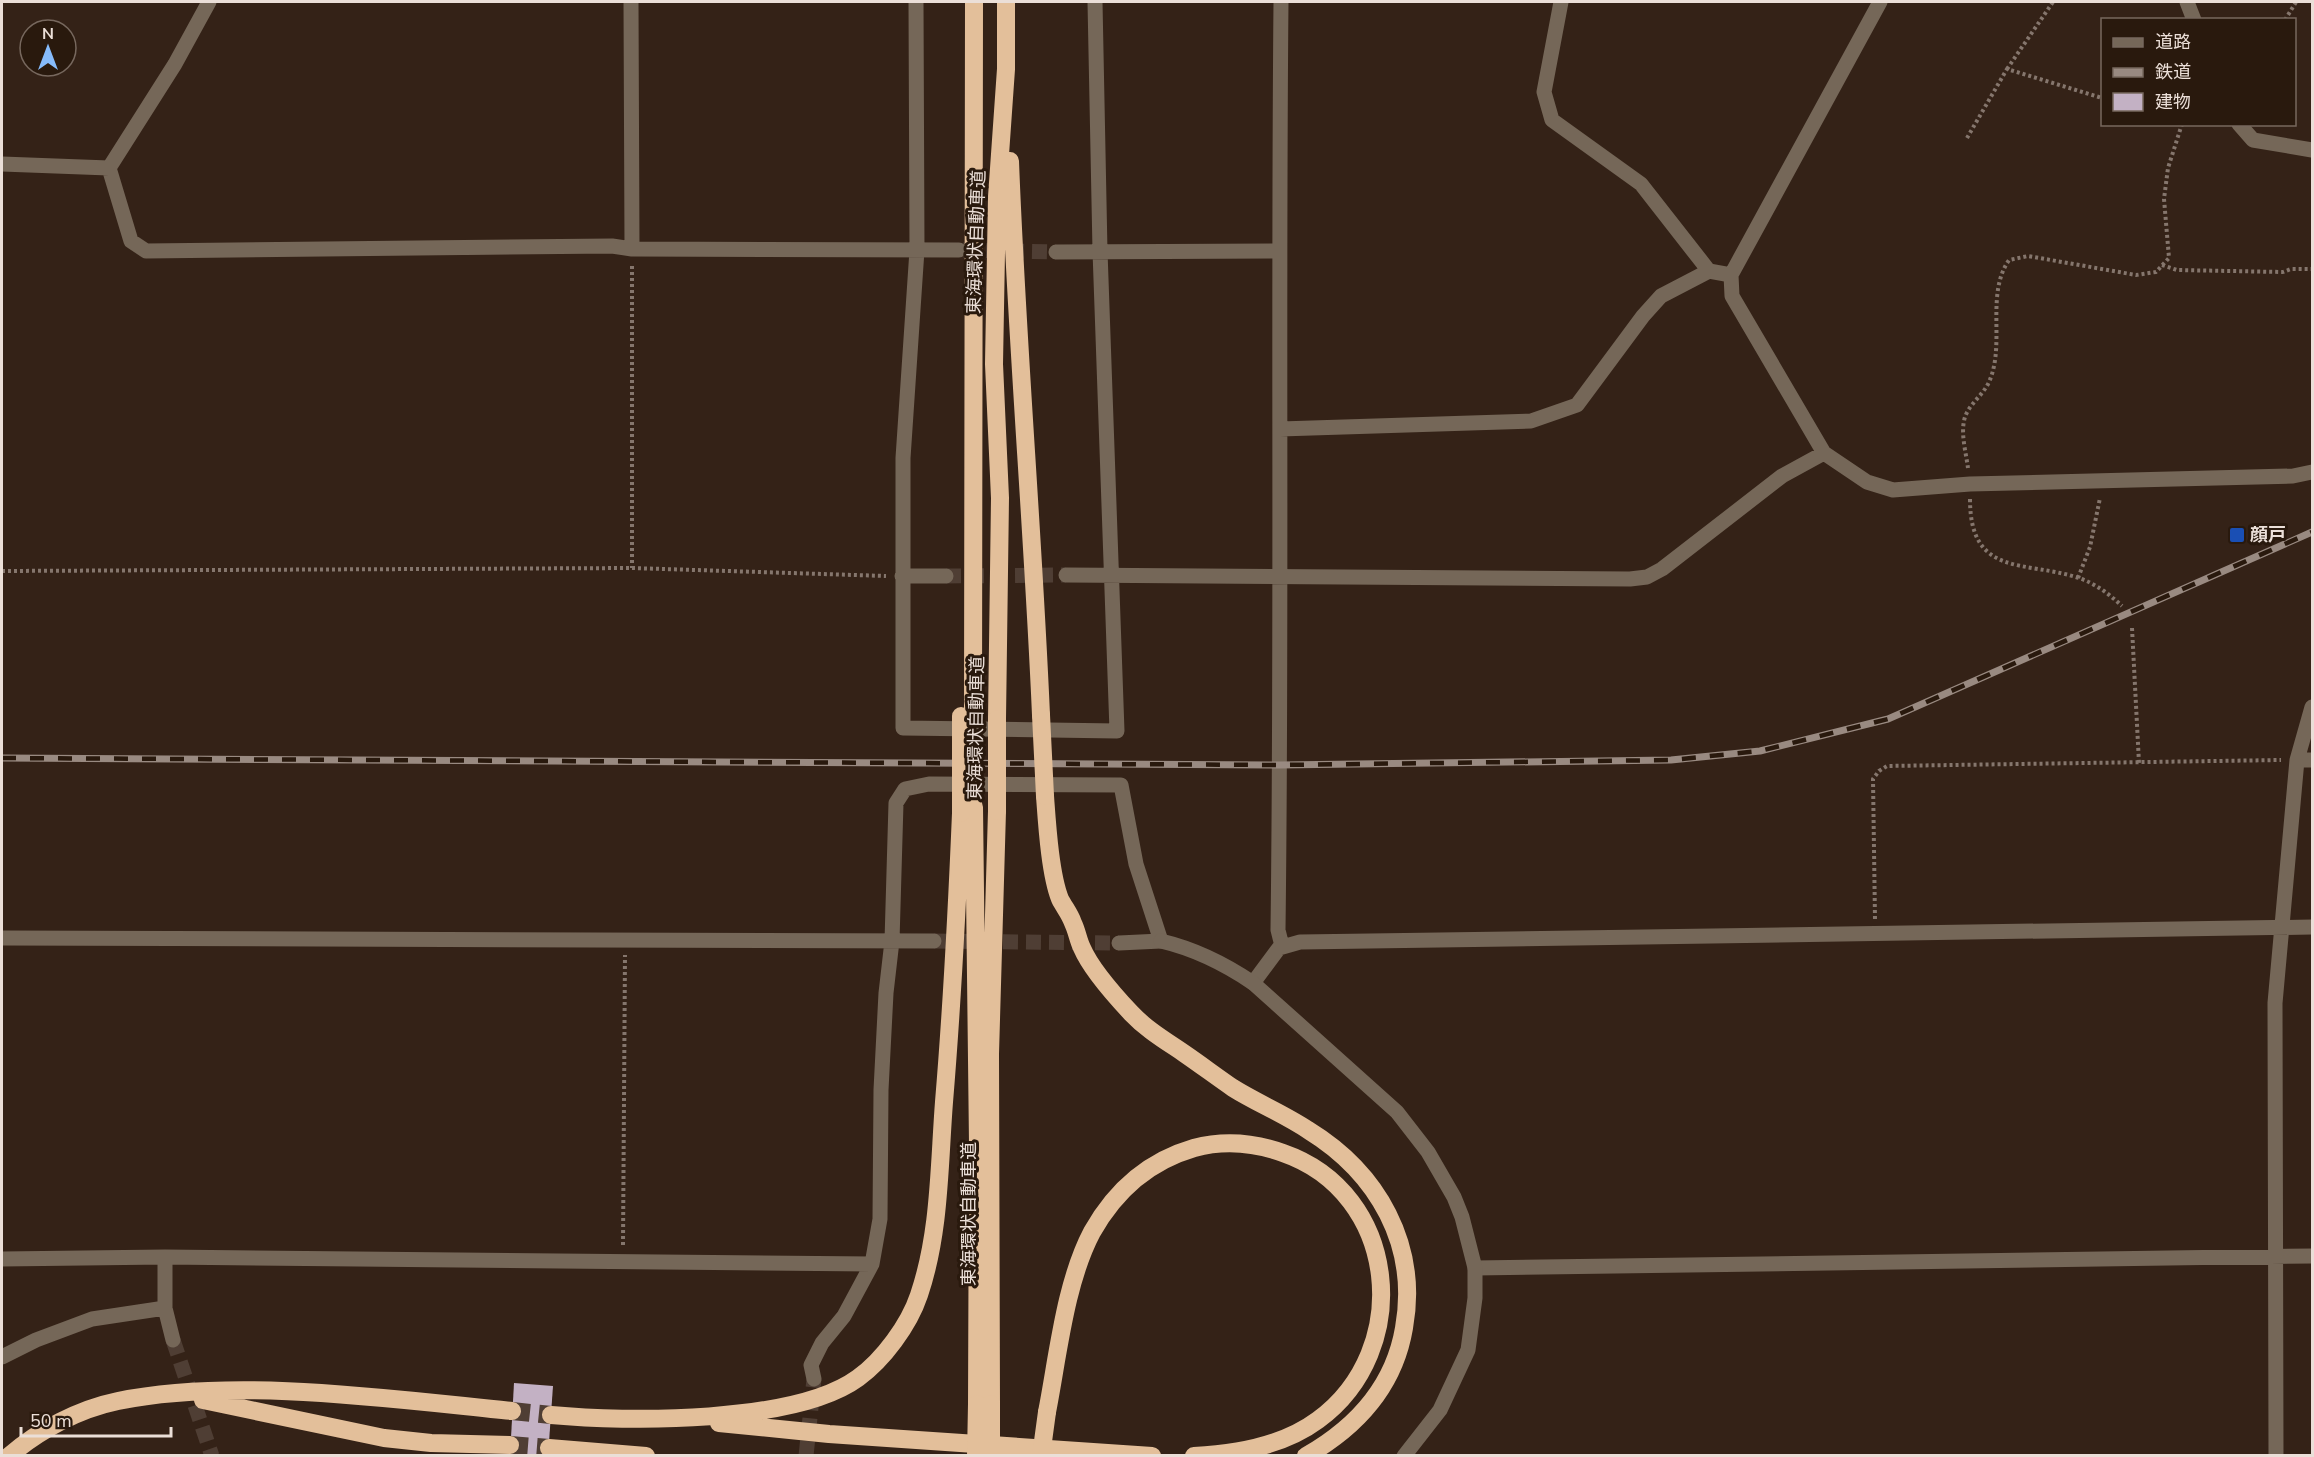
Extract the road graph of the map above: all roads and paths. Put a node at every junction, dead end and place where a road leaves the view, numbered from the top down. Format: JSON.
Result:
{"nodes":[{"id":1,"x":209,"y":2,"type":"edge"},
{"id":2,"x":632,"y":2,"type":"edge"},
{"id":3,"x":916,"y":2,"type":"edge"},
{"id":4,"x":974,"y":2,"type":"edge"},
{"id":5,"x":1006,"y":2,"type":"edge"},
{"id":6,"x":1095,"y":2,"type":"edge"},
{"id":7,"x":1281,"y":2,"type":"edge"},
{"id":8,"x":1561,"y":2,"type":"edge"},
{"id":9,"x":1880,"y":2,"type":"edge"},
{"id":10,"x":2053,"y":2,"type":"edge"},
{"id":11,"x":2187,"y":2,"type":"edge"},
{"id":12,"x":2296,"y":2,"type":"edge"},
{"id":13,"x":2193,"y":18,"type":"edge"},
{"id":14,"x":2286,"y":18,"type":"edge"},
{"id":15,"x":1006,"y":69,"type":"junction"},
{"id":16,"x":2007,"y":69,"type":"junction"},
{"id":17,"x":2101,"y":97,"type":"edge"},
{"id":18,"x":2180,"y":126,"type":"edge"},
{"id":19,"x":2241,"y":126,"type":"edge"},
{"id":20,"x":1967,"y":138,"type":"dead end"},
{"id":21,"x":2313,"y":150,"type":"edge"},
{"id":22,"x":2,"y":164,"type":"edge"},
{"id":23,"x":109,"y":168,"type":"junction"},
{"id":24,"x":632,"y":249,"type":"junction"},
{"id":25,"x":917,"y":250,"type":"junction"},
{"id":26,"x":959,"y":250,"type":"tunnel mouth"},
{"id":27,"x":1100,"y":250,"type":"junction"},
{"id":28,"x":1279,"y":250,"type":"junction"},
{"id":29,"x":1056,"y":252,"type":"tunnel mouth"},
{"id":30,"x":2162,"y":265,"type":"junction"},
{"id":31,"x":2313,"y":270,"type":"edge"},
{"id":32,"x":1710,"y":272,"type":"junction"},
{"id":33,"x":1731,"y":275,"type":"junction"},
{"id":34,"x":1280,"y":429,"type":"junction"},
{"id":35,"x":1824,"y":453,"type":"junction"},
{"id":36,"x":2313,"y":471,"type":"edge"},
{"id":37,"x":2102,"y":481,"type":"junction"},
{"id":38,"x":1970,"y":484,"type":"junction"},
{"id":39,"x":632,"y":568,"type":"junction"},
{"id":40,"x":2,"y":571,"type":"edge"},
{"id":41,"x":1066,"y":575,"type":"tunnel mouth"},
{"id":42,"x":1112,"y":575,"type":"junction"},
{"id":43,"x":902,"y":576,"type":"junction"},
{"id":44,"x":946,"y":576,"type":"tunnel mouth"},
{"id":45,"x":1282,"y":577,"type":"junction"},
{"id":46,"x":2078,"y":578,"type":"junction"},
{"id":47,"x":2122,"y":606,"type":"dead end"},
{"id":48,"x":2132,"y":628,"type":"dead end"},
{"id":49,"x":2313,"y":707,"type":"edge"},
{"id":50,"x":2305,"y":760,"type":"edge"},
{"id":51,"x":2139,"y":763,"type":"junction"},
{"id":52,"x":968,"y":810,"type":"junction"},
{"id":53,"x":2313,"y":927,"type":"edge"},
{"id":54,"x":2280,"y":928,"type":"junction"},
{"id":55,"x":1875,"y":934,"type":"junction"},
{"id":56,"x":2,"y":938,"type":"edge"},
{"id":57,"x":626,"y":940,"type":"junction"},
{"id":58,"x":892,"y":940,"type":"junction"},
{"id":59,"x":934,"y":940,"type":"tunnel mouth"},
{"id":60,"x":1161,"y":941,"type":"junction"},
{"id":61,"x":1119,"y":943,"type":"tunnel mouth"},
{"id":62,"x":1282,"y":946,"type":"junction"},
{"id":63,"x":1252,"y":983,"type":"junction"},
{"id":64,"x":2313,"y":1256,"type":"edge"},
{"id":65,"x":165,"y":1257,"type":"junction"},
{"id":66,"x":2276,"y":1257,"type":"junction"},
{"id":67,"x":2,"y":1259,"type":"edge"},
{"id":68,"x":623,"y":1262,"type":"junction"},
{"id":69,"x":872,"y":1264,"type":"junction"},
{"id":70,"x":1475,"y":1268,"type":"junction"},
{"id":71,"x":165,"y":1308,"type":"junction"},
{"id":72,"x":173,"y":1340,"type":"tunnel mouth"},
{"id":73,"x":2,"y":1357,"type":"edge"},
{"id":74,"x":813,"y":1379,"type":"tunnel mouth"},
{"id":75,"x":151,"y":1395,"type":"junction"},
{"id":76,"x":984,"y":1404,"type":"junction"},
{"id":77,"x":513,"y":1411,"type":"tunnel mouth"},
{"id":78,"x":551,"y":1415,"type":"tunnel mouth"},
{"id":79,"x":675,"y":1418,"type":"junction"},
{"id":80,"x":510,"y":1445,"type":"tunnel mouth"},
{"id":81,"x":549,"y":1448,"type":"tunnel mouth"},
{"id":82,"x":9,"y":1455,"type":"edge"},
{"id":83,"x":646,"y":1455,"type":"edge"},
{"id":84,"x":976,"y":1455,"type":"edge"},
{"id":85,"x":991,"y":1455,"type":"edge"},
{"id":86,"x":1041,"y":1455,"type":"edge"},
{"id":87,"x":1152,"y":1455,"type":"edge"},
{"id":88,"x":1194,"y":1455,"type":"edge"},
{"id":89,"x":1306,"y":1455,"type":"edge"},
{"id":90,"x":1404,"y":1455,"type":"edge"},
{"id":91,"x":2276,"y":1455,"type":"edge"}],
"edges":[{"from":1,"to":23,"type":"street"},
{"from":2,"to":24,"type":"street"},
{"from":3,"to":25,"type":"street"},
{"from":4,"to":52,"type":"highway","name":"東海環状自動車道"},
{"from":5,"to":15,"type":"highway","name":"東海環状自動車道"},
{"from":6,"to":27,"type":"street"},
{"from":7,"to":28,"type":"street"},
{"from":8,"to":32,"type":"street"},
{"from":9,"to":33,"type":"street"},
{"from":10,"to":16,"type":"path"},
{"from":11,"to":13,"type":"street"},
{"from":12,"to":14,"type":"path"},
{"from":15,"to":76,"type":"highway","name":"東海環状自動車道","bridge":true},
{"from":15,"to":89,"type":"highway","bridge":true},
{"from":16,"to":17,"type":"path"},
{"from":16,"to":20,"type":"path"},
{"from":18,"to":30,"type":"path"},
{"from":19,"to":21,"type":"street"},
{"from":22,"to":23,"type":"street"},
{"from":23,"to":24,"type":"street"},
{"from":24,"to":25,"type":"street"},
{"from":24,"to":39,"type":"path"},
{"from":25,"to":26,"type":"street"},
{"from":25,"to":43,"type":"street"},
{"from":27,"to":28,"type":"street"},
{"from":27,"to":29,"type":"street"},
{"from":27,"to":42,"type":"street"},
{"from":28,"to":34,"type":"street"},
{"from":30,"to":31,"type":"path"},
{"from":30,"to":38,"type":"path"},
{"from":32,"to":33,"type":"street"},
{"from":32,"to":34,"type":"street"},
{"from":33,"to":35,"type":"street"},
{"from":34,"to":45,"type":"street"},
{"from":35,"to":38,"type":"street"},
{"from":35,"to":45,"type":"street"},
{"from":36,"to":37,"type":"street"},
{"from":37,"to":38,"type":"street"},
{"from":37,"to":46,"type":"path"},
{"from":38,"to":46,"type":"path"},
{"from":39,"to":40,"type":"path"},
{"from":39,"to":43,"type":"path"},
{"from":41,"to":42,"type":"street"},
{"from":42,"to":43,"type":"street"},
{"from":42,"to":45,"type":"street"},
{"from":43,"to":44,"type":"street"},
{"from":45,"to":62,"type":"street"},
{"from":46,"to":47,"type":"path"},
{"from":48,"to":51,"type":"path"},
{"from":49,"to":50,"type":"street"},
{"from":50,"to":51,"type":"path"},
{"from":50,"to":54,"type":"street"},
{"from":51,"to":55,"type":"path"},
{"from":52,"to":76,"type":"highway","name":"東海環状自動車道"},
{"from":52,"to":79,"type":"highway"},
{"from":53,"to":54,"type":"street"},
{"from":54,"to":55,"type":"street"},
{"from":54,"to":66,"type":"street"},
{"from":55,"to":62,"type":"street"},
{"from":56,"to":57,"type":"street"},
{"from":57,"to":58,"type":"street"},
{"from":57,"to":68,"type":"path"},
{"from":58,"to":59,"type":"street"},
{"from":58,"to":60,"type":"street"},
{"from":58,"to":69,"type":"street"},
{"from":60,"to":61,"type":"street"},
{"from":60,"to":63,"type":"street"},
{"from":62,"to":63,"type":"street"},
{"from":63,"to":70,"type":"street"},
{"from":64,"to":66,"type":"street"},
{"from":65,"to":67,"type":"street"},
{"from":65,"to":68,"type":"street"},
{"from":65,"to":71,"type":"street"},
{"from":66,"to":70,"type":"street"},
{"from":66,"to":91,"type":"street"},
{"from":68,"to":69,"type":"street"},
{"from":69,"to":74,"type":"street"},
{"from":70,"to":90,"type":"street"},
{"from":71,"to":72,"type":"street"},
{"from":71,"to":73,"type":"street"},
{"from":75,"to":77,"type":"highway"},
{"from":75,"to":80,"type":"highway"},
{"from":75,"to":82,"type":"highway"},
{"from":76,"to":84,"type":"highway","name":"東海環状自動車道","bridge":true},
{"from":76,"to":85,"type":"highway","name":"東海環状自動車道","bridge":true},
{"from":78,"to":79,"type":"highway"},
{"from":79,"to":87,"type":"highway"},
{"from":81,"to":83,"type":"highway"},
{"from":86,"to":88,"type":"highway","bridge":true}]}
